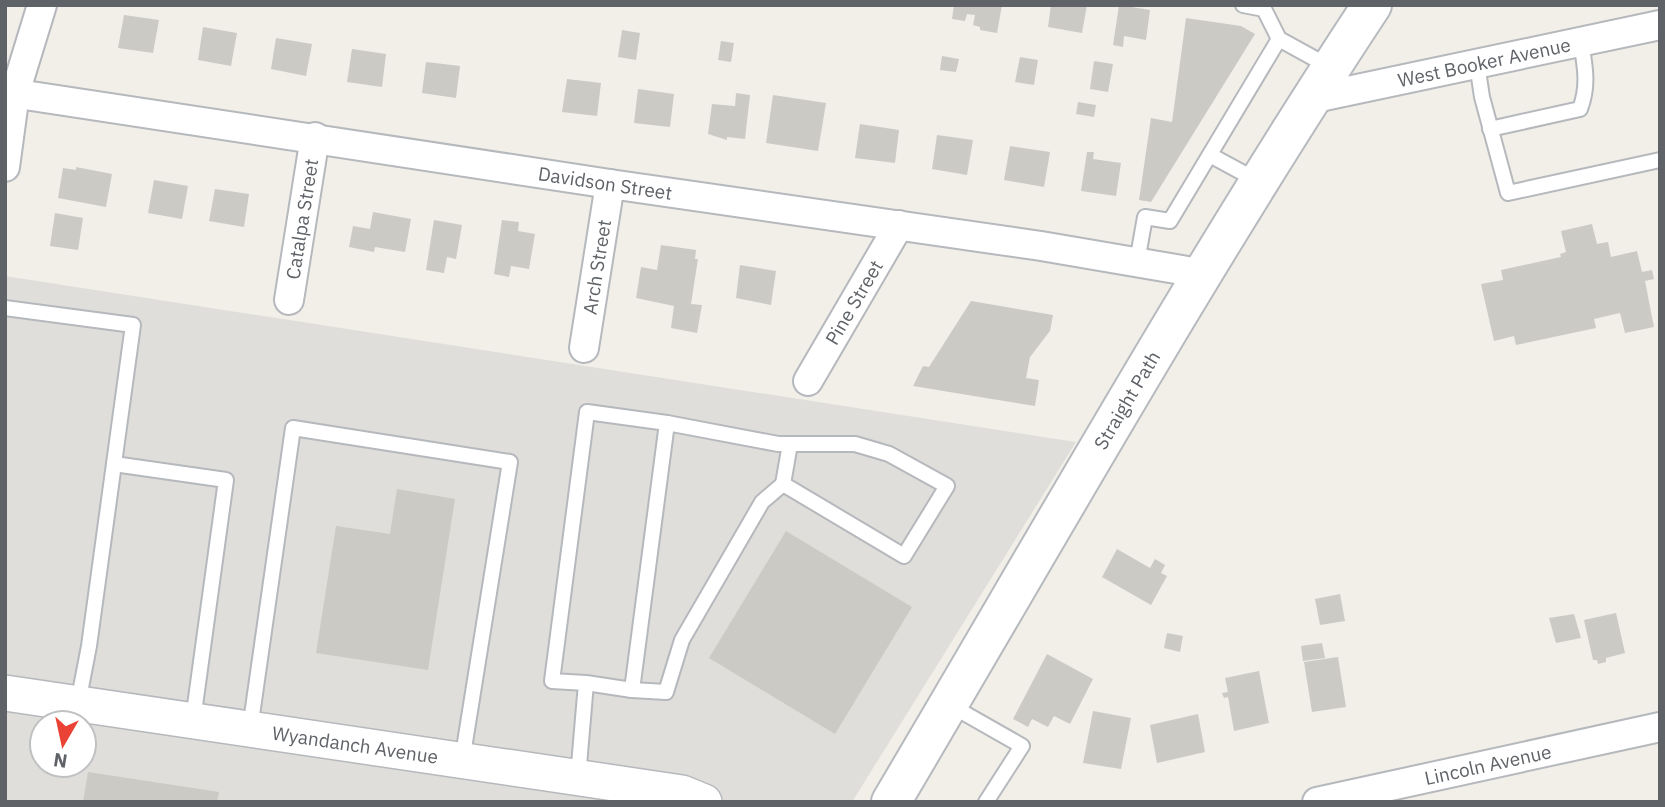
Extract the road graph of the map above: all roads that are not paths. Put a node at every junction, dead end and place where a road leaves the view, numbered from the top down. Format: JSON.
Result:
{"nodes":[{"id":1,"x":42,"y":5,"type":"edge"},
{"id":2,"x":1243,"y":5,"type":"edge"},
{"id":3,"x":1372,"y":5,"type":"edge"},
{"id":4,"x":1248,"y":6,"type":"edge"},
{"id":5,"x":1660,"y":25,"type":"edge"},
{"id":6,"x":1279,"y":39,"type":"junction"},
{"id":7,"x":1581,"y":42,"type":"junction"},
{"id":8,"x":1477,"y":64,"type":"junction"},
{"id":9,"x":1331,"y":68,"type":"junction"},
{"id":10,"x":10,"y":93,"type":"edge"},
{"id":11,"x":1310,"y":99,"type":"junction"},
{"id":12,"x":1490,"y":129,"type":"junction"},
{"id":13,"x":315,"y":138,"type":"junction"},
{"id":14,"x":1210,"y":155,"type":"junction"},
{"id":15,"x":1660,"y":160,"type":"edge"},
{"id":16,"x":5,"y":167,"type":"edge"},
{"id":17,"x":1260,"y":182,"type":"junction"},
{"id":18,"x":610,"y":184,"type":"junction"},
{"id":19,"x":900,"y":226,"type":"junction"},
{"id":20,"x":1137,"y":262,"type":"junction"},
{"id":21,"x":1205,"y":274,"type":"junction"},
{"id":22,"x":289,"y":300,"type":"dead end"},
{"id":23,"x":5,"y":308,"type":"edge"},
{"id":24,"x":584,"y":348,"type":"dead end"},
{"id":25,"x":808,"y":381,"type":"dead end"},
{"id":26,"x":667,"y":423,"type":"junction"},
{"id":27,"x":790,"y":444,"type":"junction"},
{"id":28,"x":114,"y":464,"type":"junction"},
{"id":29,"x":783,"y":484,"type":"junction"},
{"id":30,"x":586,"y":683,"type":"junction"},
{"id":31,"x":632,"y":690,"type":"junction"},
{"id":32,"x":5,"y":693,"type":"edge"},
{"id":33,"x":77,"y":704,"type":"junction"},
{"id":34,"x":949,"y":704,"type":"junction"},
{"id":35,"x":193,"y":721,"type":"junction"},
{"id":36,"x":1660,"y":727,"type":"edge"},
{"id":37,"x":250,"y":729,"type":"junction"},
{"id":38,"x":462,"y":761,"type":"junction"},
{"id":39,"x":578,"y":777,"type":"junction"},
{"id":40,"x":704,"y":802,"type":"edge"},
{"id":41,"x":891,"y":802,"type":"edge"},
{"id":42,"x":986,"y":802,"type":"edge"},
{"id":43,"x":1317,"y":802,"type":"edge"}],
"edges":[{"from":1,"to":10,"type":"street"},
{"from":2,"to":4,"type":"lane"},
{"from":3,"to":9,"type":"main road","name":"Straight Path"},
{"from":4,"to":6,"type":"lane"},
{"from":5,"to":7,"type":"street","name":"West Booker Avenue"},
{"from":6,"to":9,"type":"lane"},
{"from":6,"to":14,"type":"lane"},
{"from":7,"to":8,"type":"street","name":"West Booker Avenue"},
{"from":7,"to":12,"type":"lane"},
{"from":8,"to":11,"type":"street","name":"West Booker Avenue"},
{"from":8,"to":12,"type":"lane"},
{"from":9,"to":11,"type":"main road","name":"Straight Path"},
{"from":10,"to":13,"type":"street","name":"Davidson Street"},
{"from":10,"to":16,"type":"street"},
{"from":11,"to":17,"type":"main road","name":"Straight Path"},
{"from":12,"to":15,"type":"lane"},
{"from":13,"to":18,"type":"street","name":"Davidson Street"},
{"from":13,"to":22,"type":"street","name":"Catalpa Street"},
{"from":14,"to":17,"type":"lane"},
{"from":14,"to":20,"type":"lane"},
{"from":17,"to":21,"type":"main road","name":"Straight Path"},
{"from":18,"to":19,"type":"street","name":"Davidson Street"},
{"from":18,"to":24,"type":"street","name":"Arch Street"},
{"from":19,"to":20,"type":"street","name":"Davidson Street"},
{"from":19,"to":25,"type":"street","name":"Pine Street"},
{"from":20,"to":21,"type":"street","name":"Davidson Street"},
{"from":21,"to":34,"type":"main road","name":"Straight Path"},
{"from":23,"to":28,"type":"lane"},
{"from":26,"to":27,"type":"lane"},
{"from":26,"to":30,"type":"lane"},
{"from":26,"to":31,"type":"lane"},
{"from":27,"to":29,"type":"lane"},
{"from":27,"to":29,"type":"lane"},
{"from":28,"to":33,"type":"lane"},
{"from":28,"to":35,"type":"lane"},
{"from":29,"to":31,"type":"lane"},
{"from":30,"to":31,"type":"lane"},
{"from":30,"to":39,"type":"lane"},
{"from":32,"to":33,"type":"street","name":"Wyandanch Avenue"},
{"from":33,"to":35,"type":"street","name":"Wyandanch Avenue"},
{"from":34,"to":41,"type":"main road","name":"Straight Path"},
{"from":34,"to":42,"type":"lane"},
{"from":35,"to":37,"type":"street","name":"Wyandanch Avenue"},
{"from":36,"to":43,"type":"street","name":"Lincoln Avenue"},
{"from":37,"to":38,"type":"street","name":"Wyandanch Avenue"},
{"from":37,"to":38,"type":"lane"},
{"from":38,"to":39,"type":"street","name":"Wyandanch Avenue"},
{"from":39,"to":40,"type":"street","name":"Wyandanch Avenue"}]}
